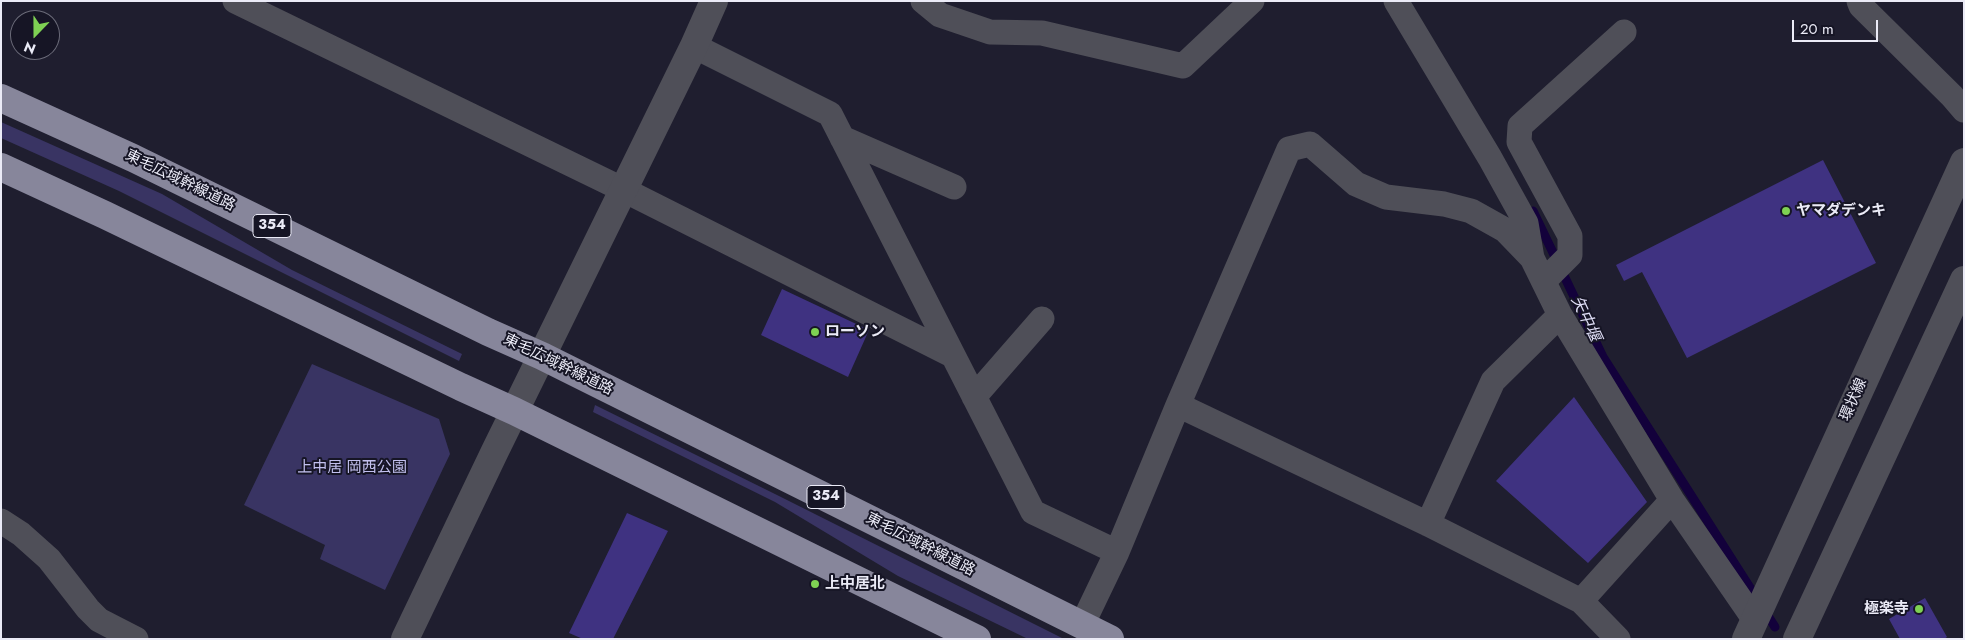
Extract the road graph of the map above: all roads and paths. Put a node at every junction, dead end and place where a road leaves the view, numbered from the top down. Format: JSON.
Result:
{"nodes":[{"id":1,"x":236,"y":1,"type":"edge"},
{"id":2,"x":714,"y":1,"type":"edge"},
{"id":3,"x":924,"y":1,"type":"edge"},
{"id":4,"x":1252,"y":1,"type":"edge"},
{"id":5,"x":1396,"y":1,"type":"edge"},
{"id":6,"x":1859,"y":1,"type":"edge"},
{"id":7,"x":274,"y":10,"type":"edge"},
{"id":8,"x":1624,"y":32,"type":"dead end"},
{"id":9,"x":694,"y":46,"type":"junction"},
{"id":10,"x":1,"y":98,"type":"edge"},
{"id":11,"x":1964,"y":110,"type":"edge"},
{"id":12,"x":842,"y":138,"type":"junction"},
{"id":13,"x":1964,"y":162,"type":"edge"},
{"id":14,"x":1,"y":167,"type":"edge"},
{"id":15,"x":954,"y":187,"type":"dead end"},
{"id":16,"x":624,"y":190,"type":"junction"},
{"id":17,"x":1542,"y":271,"type":"junction"},
{"id":18,"x":1964,"y":280,"type":"edge"},
{"id":19,"x":1560,"y":314,"type":"junction"},
{"id":20,"x":1042,"y":319,"type":"dead end"},
{"id":21,"x":952,"y":355,"type":"junction"},
{"id":22,"x":542,"y":356,"type":"junction"},
{"id":23,"x":974,"y":397,"type":"junction"},
{"id":24,"x":1178,"y":406,"type":"junction"},
{"id":25,"x":514,"y":411,"type":"junction"},
{"id":26,"x":1672,"y":500,"type":"junction"},
{"id":27,"x":1,"y":521,"type":"edge"},
{"id":28,"x":1428,"y":524,"type":"junction"},
{"id":29,"x":1117,"y":552,"type":"junction"},
{"id":30,"x":1580,"y":601,"type":"junction"},
{"id":31,"x":1082,"y":625,"type":"junction"},
{"id":32,"x":1750,"y":629,"type":"edge"},
{"id":33,"x":136,"y":639,"type":"edge"},
{"id":34,"x":405,"y":639,"type":"edge"},
{"id":35,"x":977,"y":639,"type":"edge"},
{"id":36,"x":1110,"y":639,"type":"edge"},
{"id":37,"x":1618,"y":639,"type":"edge"},
{"id":38,"x":1797,"y":639,"type":"edge"}],
"edges":[{"from":1,"to":7,"type":"street"},
{"from":2,"to":9,"type":"street"},
{"from":3,"to":4,"type":"street"},
{"from":5,"to":17,"type":"street"},
{"from":6,"to":11,"type":"street"},
{"from":7,"to":16,"type":"street"},
{"from":8,"to":17,"type":"street"},
{"from":9,"to":12,"type":"street"},
{"from":9,"to":16,"type":"street"},
{"from":10,"to":22,"type":"highway","name":"東毛広域幹線道路","number":"354"},
{"from":12,"to":15,"type":"street"},
{"from":12,"to":21,"type":"street"},
{"from":13,"to":32,"type":"street","name":"環状線"},
{"from":14,"to":25,"type":"highway"},
{"from":16,"to":21,"type":"street"},
{"from":16,"to":22,"type":"street"},
{"from":17,"to":19,"type":"street"},
{"from":17,"to":24,"type":"street"},
{"from":18,"to":38,"type":"street"},
{"from":19,"to":26,"type":"street"},
{"from":19,"to":28,"type":"street"},
{"from":20,"to":23,"type":"street"},
{"from":21,"to":23,"type":"street"},
{"from":22,"to":25,"type":"street"},
{"from":22,"to":31,"type":"highway","name":"東毛広域幹線道路","number":"354"},
{"from":23,"to":29,"type":"street"},
{"from":24,"to":28,"type":"street"},
{"from":24,"to":29,"type":"street"},
{"from":25,"to":34,"type":"street"},
{"from":25,"to":35,"type":"highway"},
{"from":26,"to":30,"type":"street"},
{"from":26,"to":32,"type":"street"},
{"from":27,"to":33,"type":"street"},
{"from":28,"to":30,"type":"street"},
{"from":29,"to":31,"type":"street"},
{"from":30,"to":37,"type":"street"},
{"from":31,"to":36,"type":"highway","name":"東毛広域幹線道路","number":"354"}]}
